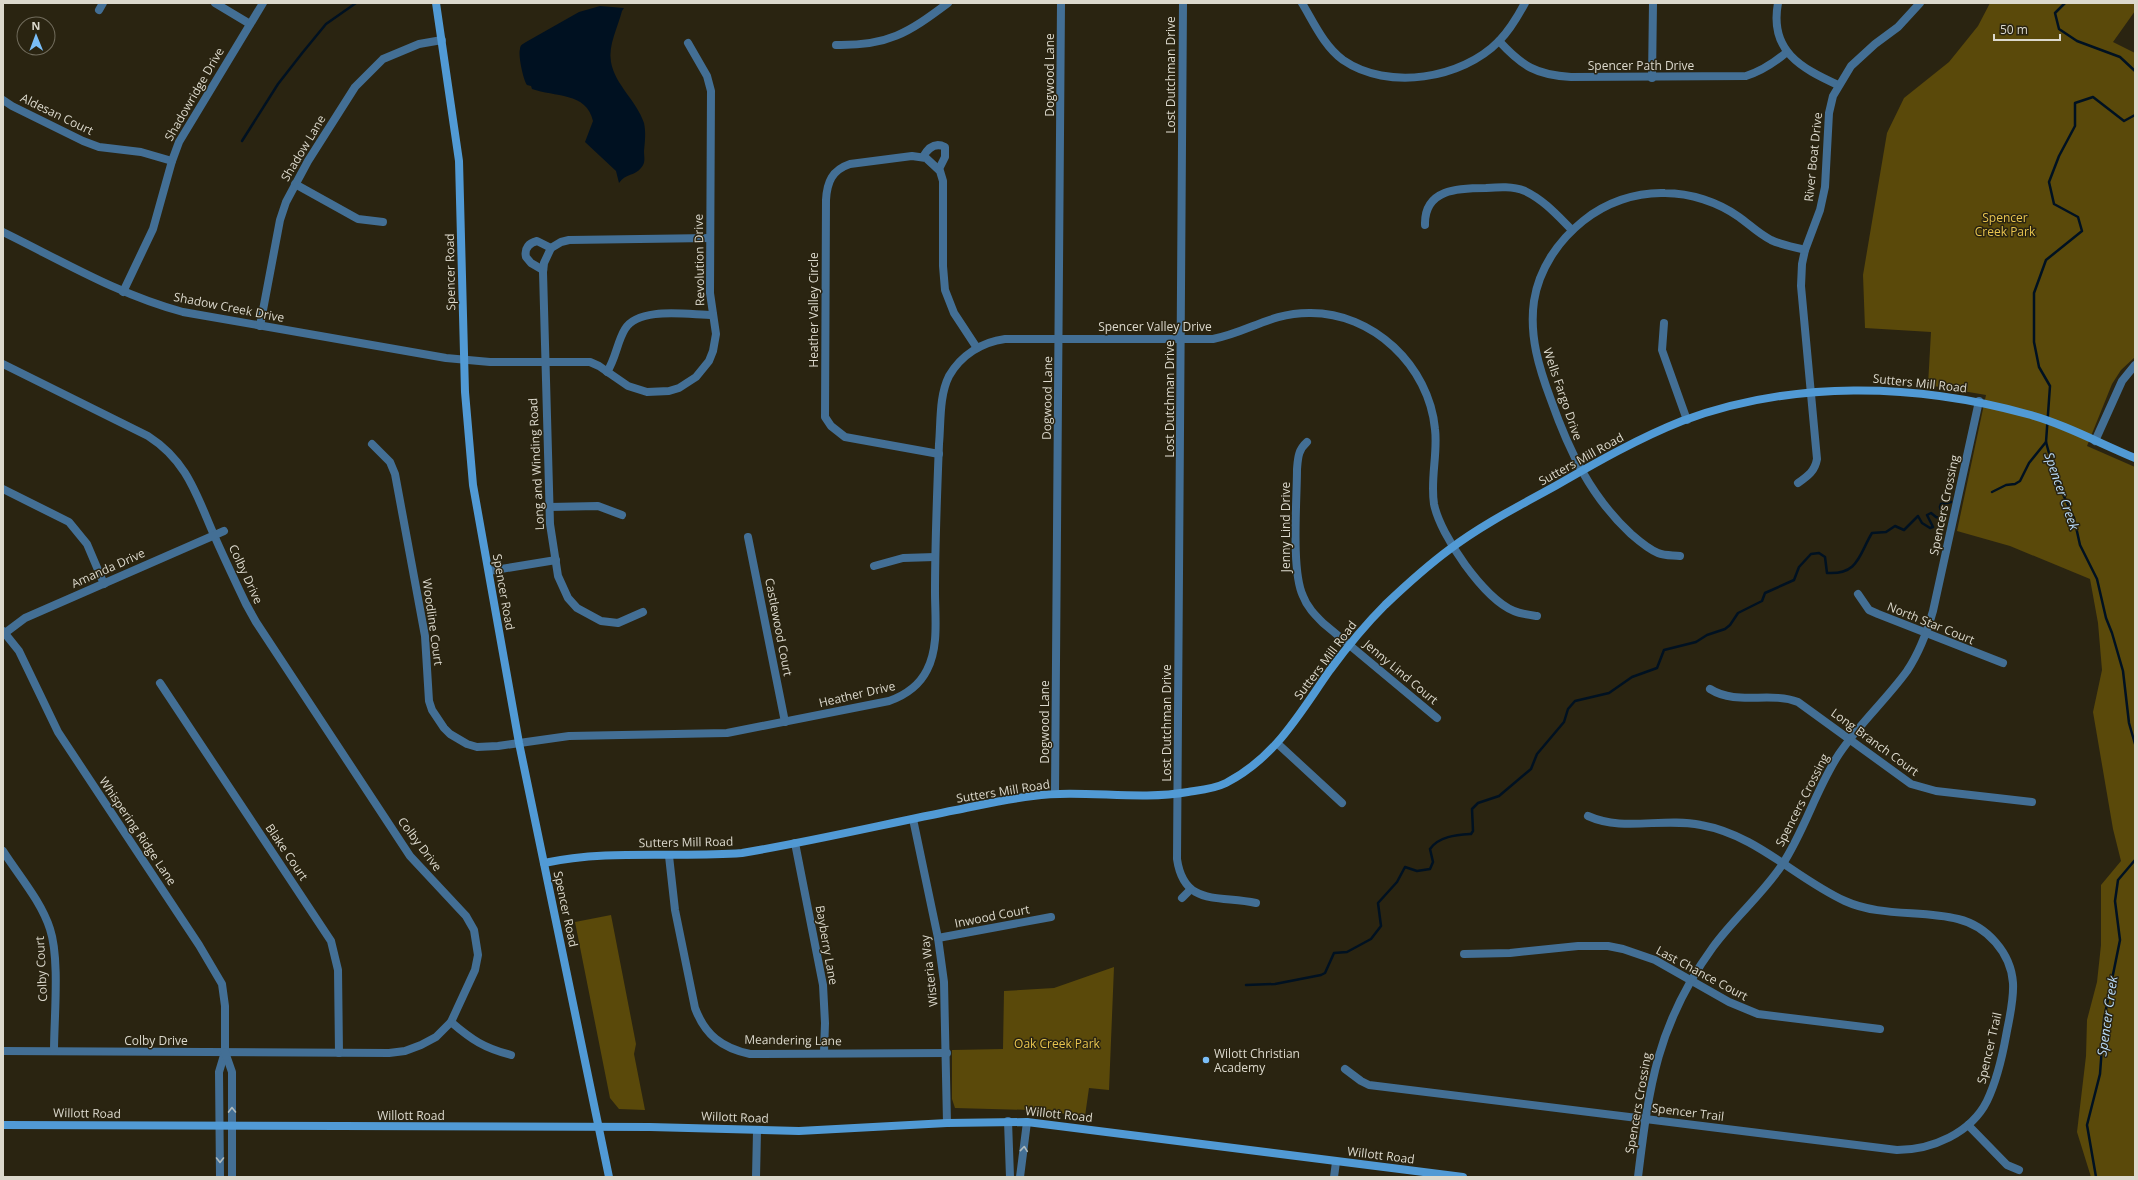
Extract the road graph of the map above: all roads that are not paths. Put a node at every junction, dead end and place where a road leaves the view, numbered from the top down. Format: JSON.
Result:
{"nodes":[{"id":1,"x":214,"y":3,"type":"edge"},
{"id":2,"x":263,"y":3,"type":"edge"},
{"id":3,"x":436,"y":3,"type":"edge"},
{"id":4,"x":948,"y":3,"type":"edge"},
{"id":5,"x":1061,"y":3,"type":"edge"},
{"id":6,"x":1183,"y":3,"type":"edge"},
{"id":7,"x":1302,"y":3,"type":"edge"},
{"id":8,"x":1525,"y":3,"type":"edge"},
{"id":9,"x":1653,"y":3,"type":"edge"},
{"id":10,"x":1778,"y":3,"type":"edge"},
{"id":11,"x":1920,"y":3,"type":"edge"},
{"id":12,"x":250,"y":24,"type":"junction"},
{"id":13,"x":442,"y":40,"type":"junction"},
{"id":14,"x":1499,"y":41,"type":"junction"},
{"id":15,"x":688,"y":43,"type":"dead end"},
{"id":16,"x":836,"y":45,"type":"dead end"},
{"id":17,"x":1787,"y":52,"type":"junction"},
{"id":18,"x":1652,"y":78,"type":"junction"},
{"id":19,"x":1838,"y":85,"type":"junction"},
{"id":20,"x":3,"y":100,"type":"edge"},
{"id":21,"x":923,"y":157,"type":"junction"},
{"id":22,"x":172,"y":161,"type":"junction"},
{"id":23,"x":939,"y":169,"type":"junction"},
{"id":24,"x":295,"y":184,"type":"junction"},
{"id":25,"x":384,"y":222,"type":"dead end"},
{"id":26,"x":1425,"y":225,"type":"dead end"},
{"id":27,"x":1572,"y":230,"type":"junction"},
{"id":28,"x":3,"y":232,"type":"edge"},
{"id":29,"x":710,"y":238,"type":"junction"},
{"id":30,"x":551,"y":248,"type":"junction"},
{"id":31,"x":1805,"y":250,"type":"junction"},
{"id":32,"x":543,"y":270,"type":"junction"},
{"id":33,"x":123,"y":292,"type":"junction"},
{"id":34,"x":713,"y":315,"type":"junction"},
{"id":35,"x":1664,"y":323,"type":"dead end"},
{"id":36,"x":260,"y":326,"type":"junction"},
{"id":37,"x":1060,"y":338,"type":"junction"},
{"id":38,"x":1181,"y":339,"type":"junction"},
{"id":39,"x":977,"y":348,"type":"junction"},
{"id":40,"x":464,"y":360,"type":"junction"},
{"id":41,"x":544,"y":361,"type":"junction"},
{"id":42,"x":3,"y":364,"type":"edge"},
{"id":43,"x":2135,"y":365,"type":"edge"},
{"id":44,"x":607,"y":372,"type":"junction"},
{"id":45,"x":1811,"y":393,"type":"junction"},
{"id":46,"x":1979,"y":402,"type":"junction"},
{"id":47,"x":1687,"y":420,"type":"junction"},
{"id":48,"x":2095,"y":441,"type":"junction"},
{"id":49,"x":1307,"y":442,"type":"dead end"},
{"id":50,"x":372,"y":444,"type":"dead end"},
{"id":51,"x":939,"y":454,"type":"junction"},
{"id":52,"x":2135,"y":458,"type":"edge"},
{"id":53,"x":1581,"y":471,"type":"junction"},
{"id":54,"x":1798,"y":483,"type":"dead end"},
{"id":55,"x":3,"y":488,"type":"edge"},
{"id":56,"x":549,"y":507,"type":"junction"},
{"id":57,"x":622,"y":515,"type":"dead end"},
{"id":58,"x":224,"y":531,"type":"dead end"},
{"id":59,"x":214,"y":534,"type":"junction"},
{"id":60,"x":748,"y":537,"type":"dead end"},
{"id":61,"x":1453,"y":547,"type":"junction"},
{"id":62,"x":1680,"y":556,"type":"dead end"},
{"id":63,"x":935,"y":557,"type":"junction"},
{"id":64,"x":556,"y":560,"type":"junction"},
{"id":65,"x":874,"y":566,"type":"dead end"},
{"id":66,"x":489,"y":571,"type":"junction"},
{"id":67,"x":104,"y":584,"type":"junction"},
{"id":68,"x":1858,"y":594,"type":"dead end"},
{"id":69,"x":643,"y":612,"type":"dead end"},
{"id":70,"x":1537,"y":616,"type":"dead end"},
{"id":71,"x":4,"y":632,"type":"edge"},
{"id":72,"x":1926,"y":634,"type":"junction"},
{"id":73,"x":1349,"y":644,"type":"junction"},
{"id":74,"x":2003,"y":663,"type":"dead end"},
{"id":75,"x":160,"y":683,"type":"dead end"},
{"id":76,"x":1710,"y":689,"type":"dead end"},
{"id":77,"x":1436,"y":718,"type":"dead end"},
{"id":78,"x":786,"y":722,"type":"junction"},
{"id":79,"x":1849,"y":740,"type":"junction"},
{"id":80,"x":519,"y":743,"type":"junction"},
{"id":81,"x":1278,"y":744,"type":"junction"},
{"id":82,"x":1055,"y":794,"type":"junction"},
{"id":83,"x":1178,"y":794,"type":"junction"},
{"id":84,"x":2032,"y":802,"type":"dead end"},
{"id":85,"x":1342,"y":803,"type":"dead end"},
{"id":86,"x":1588,"y":816,"type":"dead end"},
{"id":87,"x":913,"y":818,"type":"junction"},
{"id":88,"x":795,"y":843,"type":"junction"},
{"id":89,"x":3,"y":851,"type":"edge"},
{"id":90,"x":669,"y":856,"type":"junction"},
{"id":91,"x":544,"y":863,"type":"junction"},
{"id":92,"x":1783,"y":863,"type":"junction"},
{"id":93,"x":1190,"y":890,"type":"junction"},
{"id":94,"x":1182,"y":898,"type":"dead end"},
{"id":95,"x":1256,"y":902,"type":"dead end"},
{"id":96,"x":1051,"y":917,"type":"dead end"},
{"id":97,"x":938,"y":938,"type":"junction"},
{"id":98,"x":1464,"y":954,"type":"dead end"},
{"id":99,"x":1690,"y":980,"type":"junction"},
{"id":100,"x":451,"y":1022,"type":"junction"},
{"id":101,"x":1880,"y":1029,"type":"dead end"},
{"id":102,"x":3,"y":1051,"type":"edge"},
{"id":103,"x":54,"y":1051,"type":"junction"},
{"id":104,"x":225,"y":1052,"type":"junction"},
{"id":105,"x":339,"y":1053,"type":"junction"},
{"id":106,"x":824,"y":1053,"type":"junction"},
{"id":107,"x":947,"y":1053,"type":"junction"},
{"id":108,"x":511,"y":1055,"type":"dead end"},
{"id":109,"x":1345,"y":1069,"type":"dead end"},
{"id":110,"x":1646,"y":1119,"type":"junction"},
{"id":111,"x":1008,"y":1122,"type":"junction"},
{"id":112,"x":1027,"y":1122,"type":"junction"},
{"id":113,"x":947,"y":1123,"type":"junction"},
{"id":114,"x":3,"y":1125,"type":"edge"},
{"id":115,"x":1968,"y":1125,"type":"junction"},
{"id":116,"x":219,"y":1126,"type":"junction"},
{"id":117,"x":232,"y":1126,"type":"junction"},
{"id":118,"x":598,"y":1127,"type":"junction"},
{"id":119,"x":757,"y":1131,"type":"junction"},
{"id":120,"x":1336,"y":1162,"type":"junction"},
{"id":121,"x":2019,"y":1170,"type":"dead end"},
{"id":122,"x":220,"y":1177,"type":"edge"},
{"id":123,"x":232,"y":1177,"type":"edge"},
{"id":124,"x":609,"y":1177,"type":"edge"},
{"id":125,"x":756,"y":1177,"type":"edge"},
{"id":126,"x":1010,"y":1177,"type":"edge"},
{"id":127,"x":1020,"y":1177,"type":"edge"},
{"id":128,"x":1334,"y":1177,"type":"edge"},
{"id":129,"x":1463,"y":1177,"type":"edge"},
{"id":130,"x":1638,"y":1177,"type":"edge"}],
"edges":[{"from":1,"to":12,"type":"street"},
{"from":2,"to":12,"type":"street","name":"Shadowridge Drive"},
{"from":3,"to":13,"type":"main road","name":"Spencer Road"},
{"from":4,"to":16,"type":"street"},
{"from":5,"to":37,"type":"street","name":"Dogwood Lane"},
{"from":6,"to":38,"type":"street","name":"Lost Dutchman Drive"},
{"from":7,"to":14,"type":"street"},
{"from":8,"to":14,"type":"street"},
{"from":9,"to":18,"type":"street"},
{"from":10,"to":17,"type":"street"},
{"from":11,"to":19,"type":"street","name":"River Boat Drive"},
{"from":12,"to":22,"type":"street","name":"Shadowridge Drive"},
{"from":13,"to":24,"type":"street","name":"Shadow Lane"},
{"from":13,"to":40,"type":"main road","name":"Spencer Road"},
{"from":14,"to":18,"type":"street","name":"Spencer Path Drive"},
{"from":15,"to":29,"type":"street","name":"Revolution Drive"},
{"from":17,"to":18,"type":"street","name":"Spencer Path Drive"},
{"from":17,"to":19,"type":"street"},
{"from":19,"to":31,"type":"street","name":"River Boat Drive"},
{"from":20,"to":22,"type":"street","name":"Aldesan Court"},
{"from":21,"to":23,"type":"street"},
{"from":21,"to":23,"type":"street"},
{"from":21,"to":51,"type":"street","name":"Heather Valley Circle"},
{"from":22,"to":33,"type":"street","name":"Shadowridge Drive"},
{"from":23,"to":39,"type":"street"},
{"from":24,"to":25,"type":"street"},
{"from":24,"to":36,"type":"street","name":"Shadow Lane"},
{"from":26,"to":27,"type":"street"},
{"from":27,"to":31,"type":"street","name":"Wells Fargo Drive"},
{"from":27,"to":53,"type":"street","name":"Wells Fargo Drive"},
{"from":28,"to":33,"type":"street","name":"Shadow Creek Drive"},
{"from":29,"to":30,"type":"street"},
{"from":29,"to":34,"type":"street","name":"Revolution Drive"},
{"from":30,"to":32,"type":"street","name":"Long and Winding Road"},
{"from":30,"to":32,"type":"street"},
{"from":31,"to":45,"type":"street","name":"River Boat Drive"},
{"from":32,"to":41,"type":"street","name":"Long and Winding Road"},
{"from":33,"to":36,"type":"street","name":"Shadow Creek Drive"},
{"from":34,"to":44,"type":"street"},
{"from":34,"to":44,"type":"street","name":"Revolution Drive"},
{"from":35,"to":47,"type":"street"},
{"from":36,"to":40,"type":"street","name":"Shadow Creek Drive"},
{"from":37,"to":38,"type":"street","name":"Spencer Valley Drive"},
{"from":37,"to":39,"type":"street","name":"Spencer Valley Drive"},
{"from":37,"to":82,"type":"street","name":"Dogwood Lane"},
{"from":38,"to":61,"type":"street","name":"Spencer Valley Drive"},
{"from":38,"to":83,"type":"street","name":"Lost Dutchman Drive"},
{"from":39,"to":51,"type":"street","name":"Heather Drive"},
{"from":40,"to":41,"type":"street","name":"Revolution Drive"},
{"from":40,"to":66,"type":"main road","name":"Spencer Road"},
{"from":41,"to":44,"type":"street","name":"Revolution Drive"},
{"from":41,"to":56,"type":"street","name":"Long and Winding Road"},
{"from":42,"to":59,"type":"street","name":"Colby Drive"},
{"from":43,"to":48,"type":"street"},
{"from":45,"to":46,"type":"main road","name":"Sutters Mill Road"},
{"from":45,"to":47,"type":"main road","name":"Sutters Mill Road"},
{"from":45,"to":54,"type":"street","name":"River Boat Drive"},
{"from":46,"to":48,"type":"main road","name":"Sutters Mill Road"},
{"from":46,"to":72,"type":"street","name":"Spencers Crossing"},
{"from":47,"to":53,"type":"main road","name":"Sutters Mill Road"},
{"from":48,"to":52,"type":"main road","name":"Sutters Mill Road"},
{"from":49,"to":73,"type":"street","name":"Jenny Lind Drive"},
{"from":50,"to":80,"type":"street","name":"Woodline Court"},
{"from":51,"to":63,"type":"street","name":"Heather Drive"},
{"from":53,"to":61,"type":"main road","name":"Sutters Mill Road"},
{"from":53,"to":62,"type":"street","name":"Wells Fargo Drive"},
{"from":55,"to":67,"type":"street"},
{"from":56,"to":57,"type":"street"},
{"from":56,"to":64,"type":"street","name":"Long and Winding Road"},
{"from":58,"to":59,"type":"street","name":"Amanda Drive"},
{"from":59,"to":67,"type":"street","name":"Amanda Drive"},
{"from":59,"to":100,"type":"street","name":"Colby Drive"},
{"from":60,"to":78,"type":"street","name":"Castlewood Court"},
{"from":61,"to":70,"type":"street","name":"Spencer Valley Drive"},
{"from":61,"to":73,"type":"main road","name":"Sutters Mill Road"},
{"from":63,"to":65,"type":"street"},
{"from":63,"to":78,"type":"street","name":"Heather Drive"},
{"from":64,"to":66,"type":"street"},
{"from":64,"to":69,"type":"street","name":"Long and Winding Road"},
{"from":66,"to":80,"type":"main road","name":"Spencer Road"},
{"from":67,"to":71,"type":"street","name":"Amanda Drive"},
{"from":68,"to":72,"type":"street","name":"North Star Court"},
{"from":71,"to":104,"type":"street","name":"Whispering Ridge Lane"},
{"from":72,"to":74,"type":"street","name":"North Star Court"},
{"from":72,"to":79,"type":"street","name":"Spencers Crossing"},
{"from":73,"to":77,"type":"street","name":"Jenny Lind Court"},
{"from":73,"to":81,"type":"main road","name":"Sutters Mill Road"},
{"from":75,"to":105,"type":"street","name":"Blake Court"},
{"from":76,"to":79,"type":"street","name":"Long Branch Court"},
{"from":78,"to":80,"type":"street","name":"Heather Drive"},
{"from":79,"to":84,"type":"street","name":"Long Branch Court"},
{"from":79,"to":92,"type":"street","name":"Spencers Crossing"},
{"from":80,"to":91,"type":"main road","name":"Spencer Road"},
{"from":81,"to":83,"type":"main road","name":"Sutters Mill Road"},
{"from":81,"to":85,"type":"street"},
{"from":82,"to":83,"type":"main road","name":"Sutters Mill Road"},
{"from":82,"to":87,"type":"main road","name":"Sutters Mill Road"},
{"from":83,"to":93,"type":"street","name":"Lost Dutchman Drive"},
{"from":86,"to":92,"type":"street","name":"Spencer Trail"},
{"from":87,"to":88,"type":"main road","name":"Sutters Mill Road"},
{"from":87,"to":97,"type":"street","name":"Wisteria Way"},
{"from":88,"to":90,"type":"main road","name":"Sutters Mill Road"},
{"from":88,"to":106,"type":"street","name":"Bayberry Lane"},
{"from":89,"to":103,"type":"street","name":"Colby Court"},
{"from":90,"to":91,"type":"main road","name":"Sutters Mill Road"},
{"from":90,"to":106,"type":"street","name":"Meandering Lane"},
{"from":91,"to":118,"type":"main road","name":"Spencer Road"},
{"from":92,"to":99,"type":"street","name":"Spencers Crossing"},
{"from":92,"to":115,"type":"street","name":"Spencer Trail"},
{"from":93,"to":94,"type":"street"},
{"from":93,"to":95,"type":"street"},
{"from":96,"to":97,"type":"street","name":"Inwood Court"},
{"from":97,"to":107,"type":"street","name":"Wisteria Way"},
{"from":98,"to":99,"type":"street","name":"Last Chance Court"},
{"from":99,"to":101,"type":"street","name":"Last Chance Court"},
{"from":99,"to":110,"type":"street","name":"Spencers Crossing"},
{"from":100,"to":105,"type":"street","name":"Colby Drive"},
{"from":100,"to":108,"type":"street"},
{"from":102,"to":103,"type":"street","name":"Colby Drive"},
{"from":103,"to":104,"type":"street","name":"Colby Drive"},
{"from":104,"to":105,"type":"street","name":"Colby Drive"},
{"from":104,"to":116,"type":"street","name":"Whispering Ridge Lane"},
{"from":117,"to":104,"type":"street","name":"Whispering Ridge Lane","one_way":true},
{"from":106,"to":107,"type":"street","name":"Meandering Lane"},
{"from":107,"to":113,"type":"street","name":"Wisteria Way"},
{"from":109,"to":110,"type":"street","name":"Spencer Trail"},
{"from":110,"to":115,"type":"street","name":"Spencer Trail"},
{"from":110,"to":130,"type":"street","name":"Spencers Crossing"},
{"from":111,"to":112,"type":"main road","name":"Willott Road"},
{"from":111,"to":113,"type":"main road","name":"Willott Road"},
{"from":111,"to":126,"type":"street"},
{"from":112,"to":120,"type":"main road","name":"Willott Road"},
{"from":127,"to":112,"type":"street","one_way":true},
{"from":113,"to":119,"type":"main road","name":"Willott Road"},
{"from":114,"to":116,"type":"main road","name":"Willott Road"},
{"from":115,"to":121,"type":"street"},
{"from":116,"to":117,"type":"main road","name":"Willott Road"},
{"from":116,"to":122,"type":"street","name":"Whispering Ridge Lane","one_way":true},
{"from":117,"to":118,"type":"main road","name":"Willott Road"},
{"from":117,"to":123,"type":"street","name":"Whispering Ridge Lane"},
{"from":118,"to":119,"type":"main road","name":"Willott Road"},
{"from":118,"to":124,"type":"main road","name":"Spencer Road"},
{"from":119,"to":125,"type":"street"},
{"from":120,"to":128,"type":"street"},
{"from":120,"to":129,"type":"main road","name":"Willott Road"}]}
